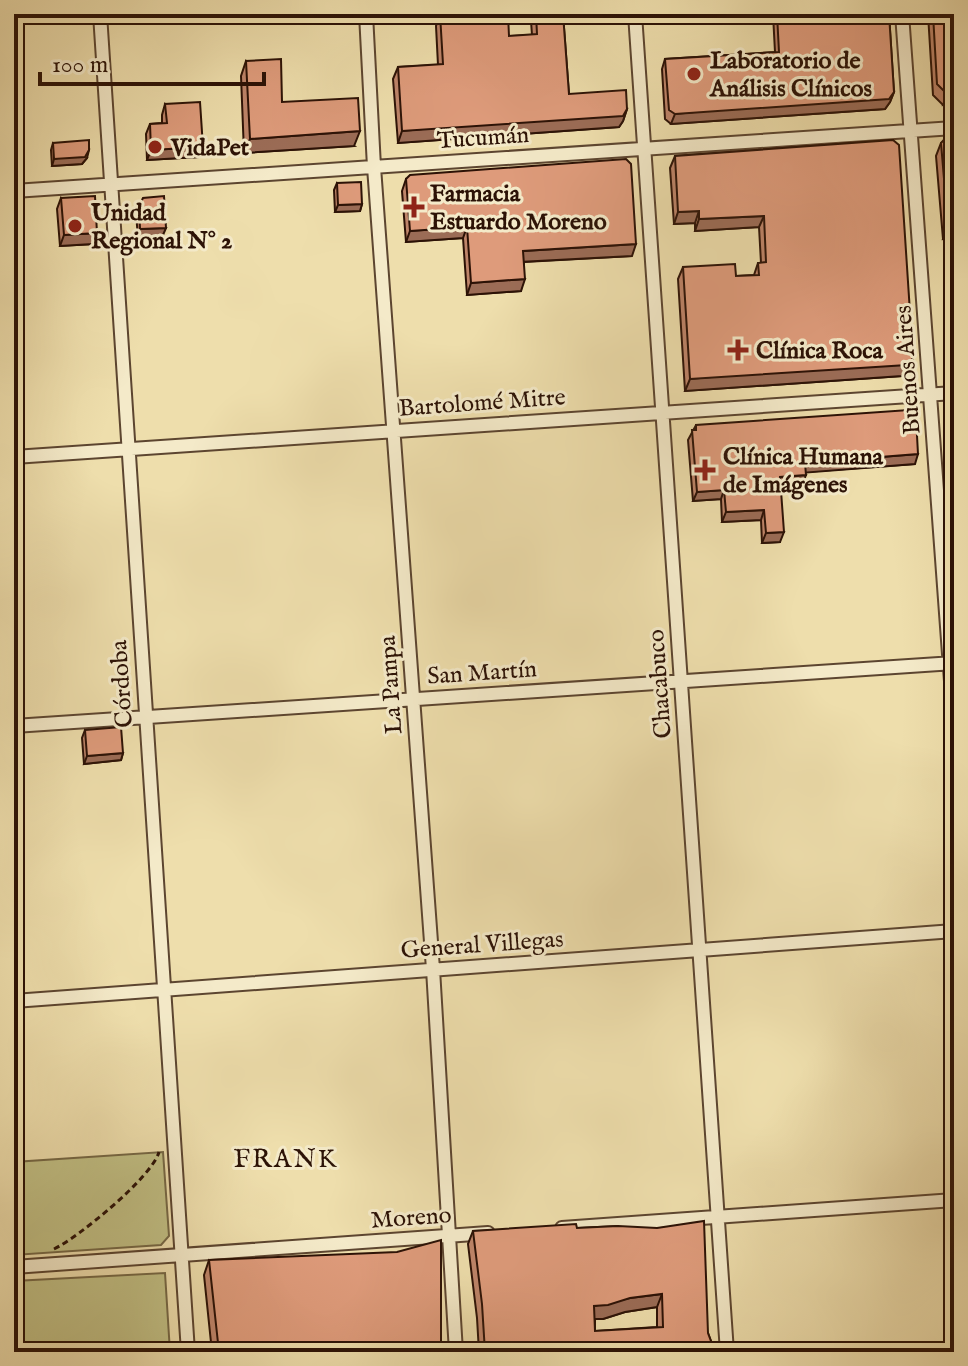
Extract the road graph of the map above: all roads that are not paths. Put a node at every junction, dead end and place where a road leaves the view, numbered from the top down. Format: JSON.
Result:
{"nodes":[{"id":1,"x":100,"y":14,"type":"edge"},
{"id":2,"x":366,"y":14,"type":"edge"},
{"id":3,"x":635,"y":14,"type":"edge"},
{"id":4,"x":902,"y":14,"type":"edge"},
{"id":5,"x":954,"y":128,"type":"edge"},
{"id":6,"x":910,"y":131,"type":"junction"},
{"id":7,"x":646,"y":149,"type":"junction"},
{"id":8,"x":374,"y":167,"type":"junction"},
{"id":9,"x":110,"y":184,"type":"junction"},
{"id":10,"x":14,"y":191,"type":"edge"},
{"id":11,"x":954,"y":393,"type":"edge"},
{"id":12,"x":931,"y":395,"type":"junction"},
{"id":13,"x":664,"y":412,"type":"junction"},
{"id":14,"x":394,"y":430,"type":"junction"},
{"id":15,"x":128,"y":449,"type":"junction"},
{"id":16,"x":14,"y":457,"type":"edge"},
{"id":17,"x":952,"y":663,"type":"edge"},
{"id":18,"x":681,"y":680,"type":"junction"},
{"id":19,"x":413,"y":699,"type":"junction"},
{"id":20,"x":145,"y":717,"type":"junction"},
{"id":21,"x":954,"y":722,"type":"edge"},
{"id":22,"x":14,"y":726,"type":"edge"},
{"id":23,"x":954,"y":931,"type":"edge"},
{"id":24,"x":700,"y":951,"type":"junction"},
{"id":25,"x":433,"y":969,"type":"junction"},
{"id":26,"x":163,"y":990,"type":"junction"},
{"id":27,"x":14,"y":1001,"type":"edge"},
{"id":28,"x":954,"y":1200,"type":"edge"},
{"id":29,"x":718,"y":1216,"type":"junction"},
{"id":30,"x":543,"y":1229,"type":"edge"},
{"id":31,"x":495,"y":1233,"type":"edge"},
{"id":32,"x":448,"y":1236,"type":"junction"},
{"id":33,"x":181,"y":1256,"type":"junction"},
{"id":34,"x":14,"y":1267,"type":"edge"},
{"id":35,"x":188,"y":1352,"type":"edge"},
{"id":36,"x":456,"y":1352,"type":"edge"},
{"id":37,"x":727,"y":1352,"type":"edge"}],
"edges":[{"from":1,"to":9,"type":"street","name":"Córdoba"},
{"from":2,"to":8,"type":"street","name":"La Pampa"},
{"from":3,"to":7,"type":"street","name":"Chacabuco"},
{"from":4,"to":6,"type":"street","name":"Buenos Aires"},
{"from":5,"to":6,"type":"street","name":"Tucumán"},
{"from":6,"to":7,"type":"street","name":"Tucumán"},
{"from":6,"to":12,"type":"street","name":"Buenos Aires"},
{"from":7,"to":8,"type":"street","name":"Tucumán"},
{"from":7,"to":13,"type":"street","name":"Chacabuco"},
{"from":8,"to":9,"type":"street","name":"Tucumán"},
{"from":8,"to":14,"type":"street","name":"La Pampa"},
{"from":9,"to":10,"type":"street","name":"Tucumán"},
{"from":9,"to":15,"type":"street","name":"Córdoba"},
{"from":11,"to":12,"type":"street","name":"Bartolomé Mitre"},
{"from":12,"to":13,"type":"street","name":"Bartolomé Mitre"},
{"from":12,"to":17,"type":"street","name":"Buenos Aires"},
{"from":13,"to":14,"type":"street","name":"Bartolomé Mitre"},
{"from":13,"to":18,"type":"street","name":"Chacabuco"},
{"from":14,"to":15,"type":"street","name":"Bartolomé Mitre"},
{"from":14,"to":19,"type":"street","name":"La Pampa"},
{"from":15,"to":16,"type":"street","name":"Bartolomé Mitre"},
{"from":15,"to":20,"type":"street","name":"Córdoba"},
{"from":17,"to":18,"type":"street","name":"San Martín"},
{"from":17,"to":21,"type":"street","name":"Buenos Aires"},
{"from":18,"to":19,"type":"street","name":"San Martín"},
{"from":18,"to":24,"type":"street","name":"Chacabuco"},
{"from":19,"to":20,"type":"street","name":"San Martín"},
{"from":19,"to":25,"type":"street","name":"La Pampa"},
{"from":20,"to":22,"type":"street","name":"San Martín"},
{"from":20,"to":26,"type":"street","name":"Córdoba"},
{"from":23,"to":24,"type":"street","name":"General Villegas"},
{"from":24,"to":25,"type":"street","name":"General Villegas"},
{"from":24,"to":29,"type":"street","name":"Chacabuco"},
{"from":25,"to":26,"type":"street","name":"General Villegas"},
{"from":25,"to":32,"type":"street","name":"La Pampa"},
{"from":26,"to":27,"type":"street","name":"General Villegas"},
{"from":26,"to":33,"type":"street","name":"Córdoba"},
{"from":28,"to":29,"type":"street"},
{"from":29,"to":30,"type":"street"},
{"from":29,"to":37,"type":"street","name":"Chacabuco"},
{"from":31,"to":32,"type":"street","name":"Moreno"},
{"from":32,"to":33,"type":"street","name":"Moreno"},
{"from":32,"to":36,"type":"street","name":"La Pampa"},
{"from":33,"to":34,"type":"street","name":"Moreno"},
{"from":33,"to":35,"type":"street","name":"Córdoba"}]}
